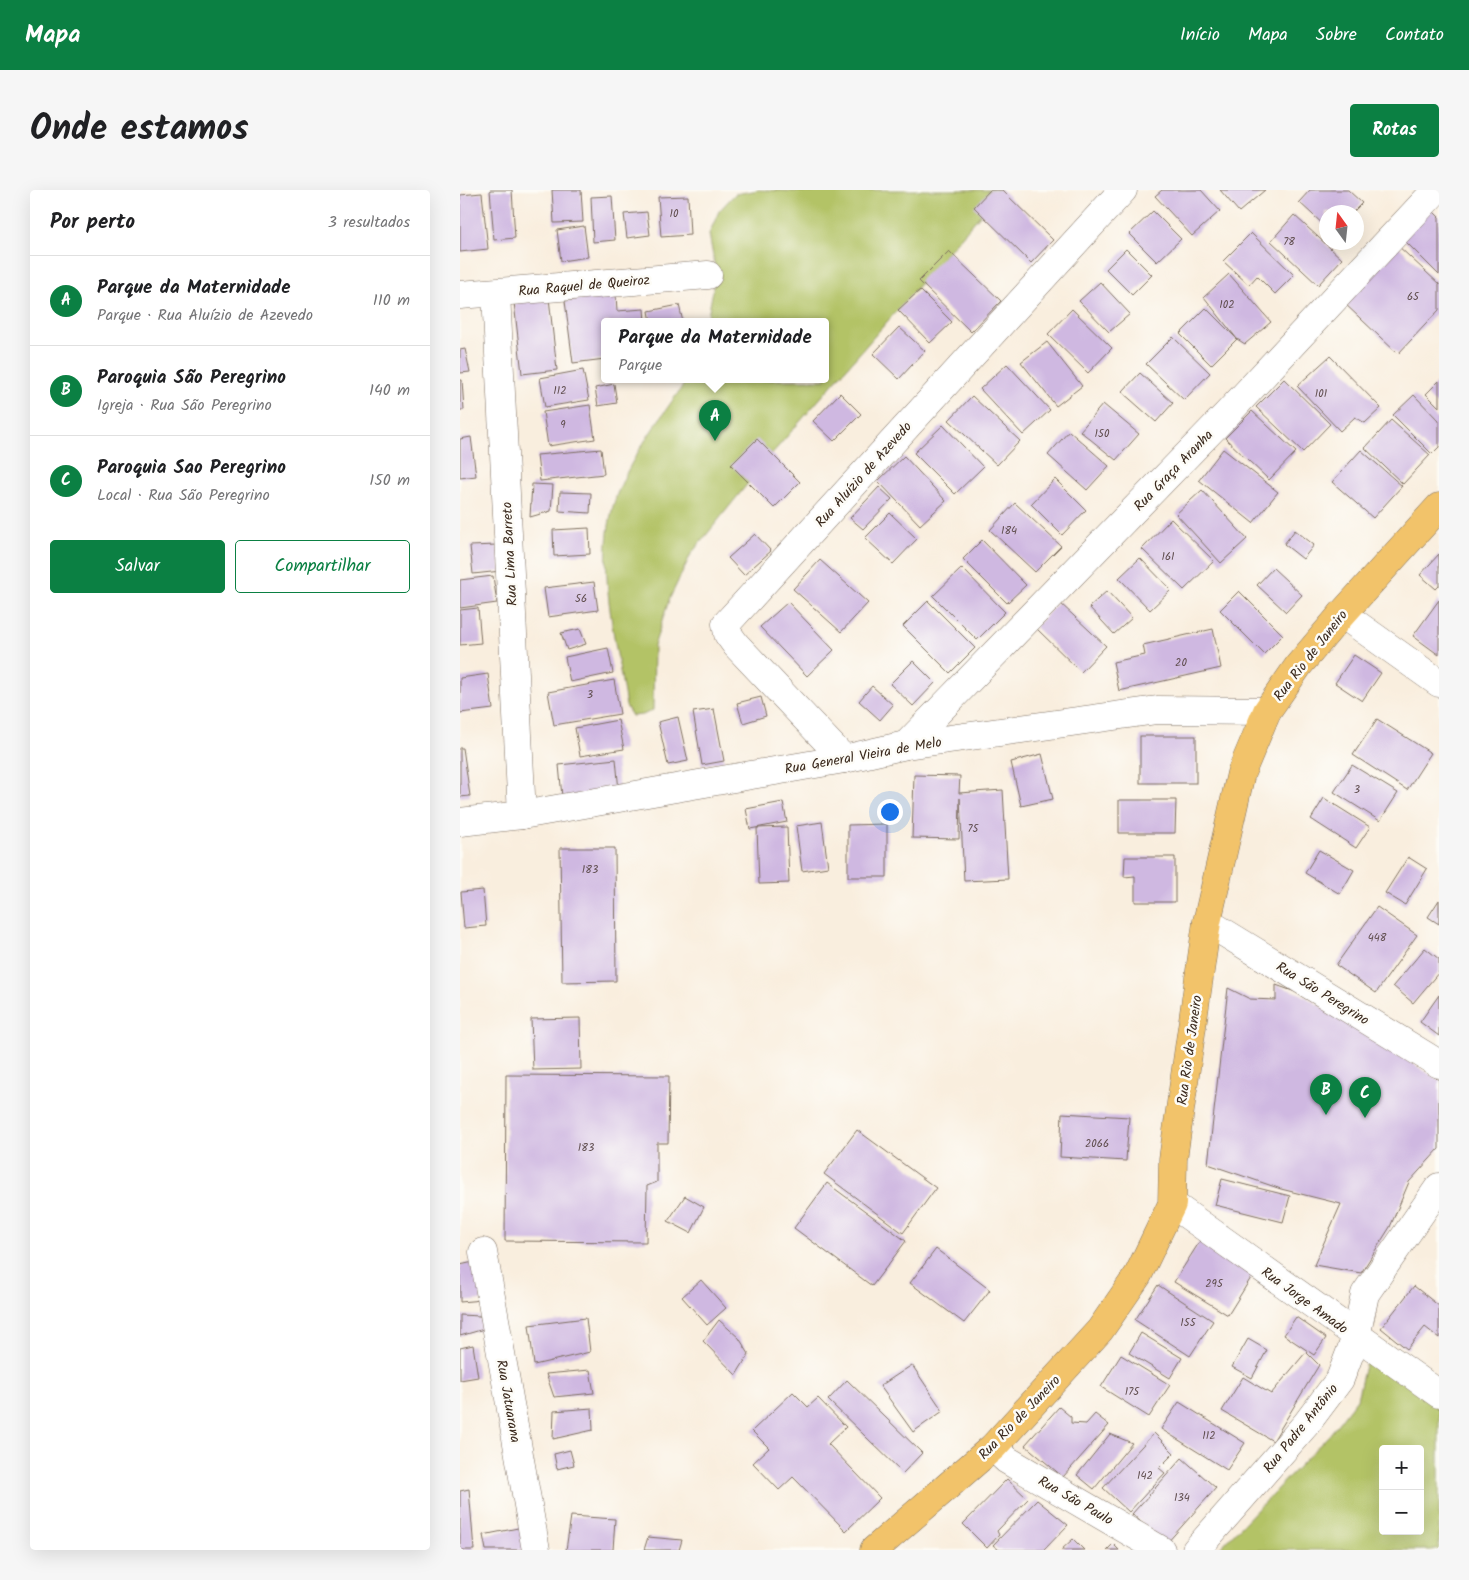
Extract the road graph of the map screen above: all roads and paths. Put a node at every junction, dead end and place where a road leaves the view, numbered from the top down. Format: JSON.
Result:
{"nodes":[{"id":1,"x":1123,"y":190,"type":"edge"},
{"id":2,"x":1436,"y":190,"type":"edge"},
{"id":3,"x":708,"y":275,"type":"dead end"},
{"id":4,"x":496,"y":293,"type":"junction"},
{"id":5,"x":460,"y":295,"type":"edge"},
{"id":6,"x":1439,"y":507,"type":"edge"},
{"id":7,"x":1342,"y":614,"type":"junction"},
{"id":8,"x":1439,"y":683,"type":"edge"},
{"id":9,"x":1267,"y":711,"type":"junction"},
{"id":10,"x":906,"y":745,"type":"junction"},
{"id":11,"x":844,"y":759,"type":"junction"},
{"id":12,"x":522,"y":814,"type":"junction"},
{"id":13,"x":460,"y":822,"type":"edge"},
{"id":14,"x":1207,"y":922,"type":"junction"},
{"id":15,"x":1439,"y":1064,"type":"edge"},
{"id":16,"x":1439,"y":1188,"type":"edge"},
{"id":17,"x":1172,"y":1204,"type":"junction"},
{"id":18,"x":482,"y":1252,"type":"dead end"},
{"id":19,"x":1356,"y":1337,"type":"junction"},
{"id":20,"x":1439,"y":1394,"type":"edge"},
{"id":21,"x":993,"y":1447,"type":"junction"},
{"id":22,"x":536,"y":1550,"type":"edge"},
{"id":23,"x":874,"y":1550,"type":"edge"},
{"id":24,"x":1161,"y":1550,"type":"edge"},
{"id":25,"x":1196,"y":1550,"type":"edge"}],
"edges":[{"from":1,"to":11,"type":"street","name":"Rua Aluízio de Azevedo"},
{"from":2,"to":10,"type":"street","name":"Rua Graça Aranha"},
{"from":3,"to":4,"type":"street","name":"Rua Raquel de Queiroz"},
{"from":4,"to":5,"type":"street","name":"Rua Raquel de Queiroz"},
{"from":4,"to":12,"type":"street","name":"Rua Lima Barreto"},
{"from":6,"to":7,"type":"main road","name":"Rua Rio de Janeiro"},
{"from":7,"to":8,"type":"street"},
{"from":7,"to":9,"type":"main road","name":"Rua Rio de Janeiro"},
{"from":9,"to":10,"type":"street","name":"Rua General Vieira de Melo"},
{"from":9,"to":14,"type":"main road","name":"Rua Rio de Janeiro"},
{"from":10,"to":11,"type":"street","name":"Rua General Vieira de Melo"},
{"from":11,"to":12,"type":"street","name":"Rua General Vieira de Melo"},
{"from":12,"to":13,"type":"street","name":"Rua General Vieira de Melo"},
{"from":14,"to":15,"type":"street","name":"Rua São Peregrino"},
{"from":14,"to":17,"type":"main road","name":"Rua Rio de Janeiro"},
{"from":16,"to":19,"type":"street","name":"Rua Padre Antônio"},
{"from":17,"to":19,"type":"street","name":"Rua Jorge Amado"},
{"from":17,"to":21,"type":"main road","name":"Rua Rio de Janeiro"},
{"from":18,"to":22,"type":"street","name":"Rua Jatuarana"},
{"from":19,"to":20,"type":"street","name":"Rua Jorge Amado"},
{"from":19,"to":25,"type":"street","name":"Rua Padre Antônio"},
{"from":21,"to":23,"type":"main road","name":"Rua Rio de Janeiro"},
{"from":21,"to":24,"type":"street","name":"Rua São Paulo"}]}
